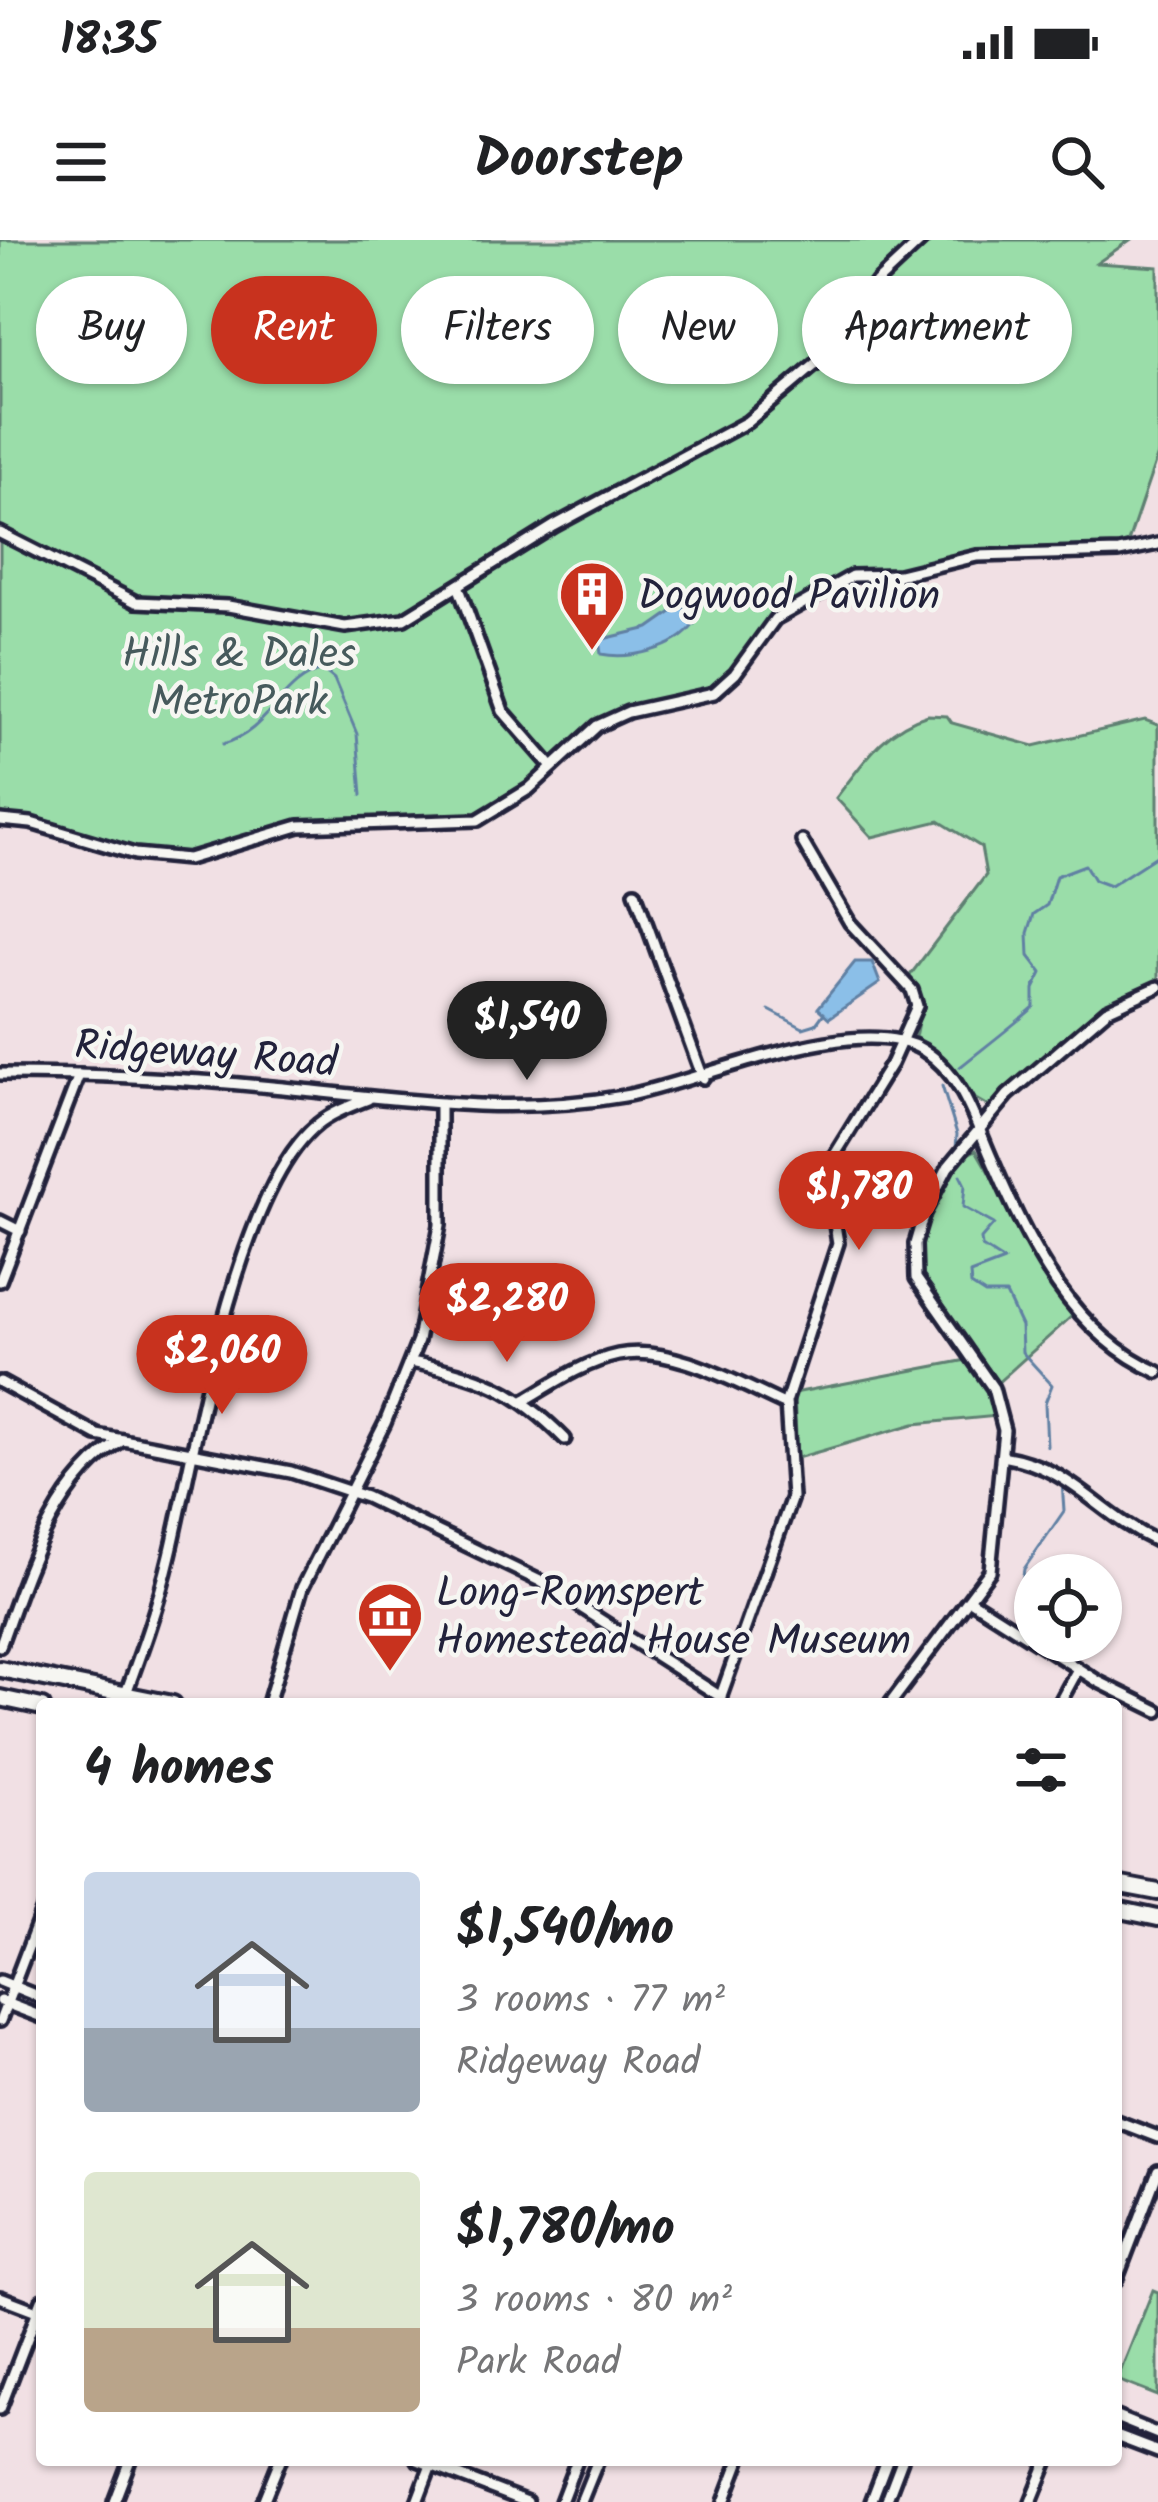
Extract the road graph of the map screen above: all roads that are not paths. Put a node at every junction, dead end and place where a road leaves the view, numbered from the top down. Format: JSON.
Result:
{"nodes":[{"id":1,"x":922,"y":240,"type":"edge"},
{"id":2,"x":0,"y":533,"type":"edge"},
{"id":3,"x":1158,"y":544,"type":"edge"},
{"id":4,"x":459,"y":589,"type":"junction"},
{"id":5,"x":551,"y":767,"type":"junction"},
{"id":6,"x":0,"y":820,"type":"edge"},
{"id":7,"x":802,"y":841,"type":"dead end"},
{"id":8,"x":635,"y":892,"type":"dead end"},
{"id":9,"x":1158,"y":987,"type":"edge"},
{"id":10,"x":903,"y":1042,"type":"junction"},
{"id":11,"x":0,"y":1074,"type":"edge"},
{"id":12,"x":79,"y":1075,"type":"junction"},
{"id":13,"x":703,"y":1078,"type":"junction"},
{"id":14,"x":320,"y":1092,"type":"junction"},
{"id":15,"x":371,"y":1099,"type":"junction"},
{"id":16,"x":440,"y":1105,"type":"junction"},
{"id":17,"x":318,"y":1124,"type":"junction"},
{"id":18,"x":979,"y":1126,"type":"junction"},
{"id":19,"x":0,"y":1221,"type":"edge"},
{"id":20,"x":20,"y":1231,"type":"junction"},
{"id":21,"x":0,"y":1281,"type":"edge"},
{"id":22,"x":411,"y":1362,"type":"junction"},
{"id":23,"x":1158,"y":1372,"type":"edge"},
{"id":24,"x":0,"y":1382,"type":"edge"},
{"id":25,"x":525,"y":1400,"type":"junction"},
{"id":26,"x":786,"y":1405,"type":"junction"},
{"id":27,"x":94,"y":1433,"type":"junction"},
{"id":28,"x":565,"y":1439,"type":"dead end"},
{"id":29,"x":123,"y":1441,"type":"junction"},
{"id":30,"x":191,"y":1453,"type":"junction"},
{"id":31,"x":1001,"y":1456,"type":"junction"},
{"id":32,"x":91,"y":1464,"type":"junction"},
{"id":33,"x":348,"y":1490,"type":"junction"},
{"id":34,"x":1158,"y":1541,"type":"edge"},
{"id":35,"x":970,"y":1600,"type":"junction"},
{"id":36,"x":0,"y":1646,"type":"edge"},
{"id":37,"x":0,"y":1669,"type":"edge"},
{"id":38,"x":1078,"y":1670,"type":"junction"},
{"id":39,"x":0,"y":1698,"type":"edge"},
{"id":40,"x":119,"y":1698,"type":"edge"},
{"id":41,"x":123,"y":1698,"type":"edge"},
{"id":42,"x":270,"y":1698,"type":"edge"},
{"id":43,"x":715,"y":1698,"type":"edge"},
{"id":44,"x":720,"y":1698,"type":"edge"},
{"id":45,"x":894,"y":1698,"type":"edge"},
{"id":46,"x":1062,"y":1698,"type":"edge"},
{"id":47,"x":36,"y":1706,"type":"edge"},
{"id":48,"x":1158,"y":1711,"type":"edge"},
{"id":49,"x":1122,"y":1888,"type":"edge"},
{"id":50,"x":1158,"y":1892,"type":"edge"},
{"id":51,"x":1122,"y":1910,"type":"edge"},
{"id":52,"x":1158,"y":1918,"type":"edge"},
{"id":53,"x":36,"y":1927,"type":"edge"},
{"id":54,"x":0,"y":1982,"type":"edge"},
{"id":55,"x":13,"y":1986,"type":"junction"},
{"id":56,"x":36,"y":1996,"type":"edge"},
{"id":57,"x":3,"y":2002,"type":"edge"},
{"id":58,"x":36,"y":2015,"type":"edge"},
{"id":59,"x":0,"y":2021,"type":"edge"},
{"id":60,"x":1122,"y":2123,"type":"edge"},
{"id":61,"x":1158,"y":2137,"type":"edge"},
{"id":62,"x":1158,"y":2171,"type":"edge"},
{"id":63,"x":1122,"y":2265,"type":"edge"},
{"id":64,"x":0,"y":2297,"type":"edge"},
{"id":65,"x":36,"y":2310,"type":"edge"},
{"id":66,"x":36,"y":2322,"type":"edge"},
{"id":67,"x":0,"y":2409,"type":"edge"},
{"id":68,"x":1122,"y":2419,"type":"edge"},
{"id":69,"x":1158,"y":2434,"type":"edge"},
{"id":70,"x":1122,"y":2438,"type":"edge"},
{"id":71,"x":1158,"y":2452,"type":"edge"},
{"id":72,"x":128,"y":2466,"type":"edge"},
{"id":73,"x":278,"y":2466,"type":"edge"},
{"id":74,"x":431,"y":2466,"type":"edge"},
{"id":75,"x":439,"y":2466,"type":"edge"},
{"id":76,"x":575,"y":2466,"type":"edge"},
{"id":77,"x":596,"y":2466,"type":"edge"},
{"id":78,"x":738,"y":2466,"type":"edge"},
{"id":79,"x":885,"y":2466,"type":"edge"},
{"id":80,"x":900,"y":2466,"type":"edge"},
{"id":81,"x":1046,"y":2466,"type":"edge"},
{"id":82,"x":114,"y":2502,"type":"edge"},
{"id":83,"x":263,"y":2502,"type":"edge"},
{"id":84,"x":417,"y":2502,"type":"edge"},
{"id":85,"x":526,"y":2502,"type":"edge"},
{"id":86,"x":561,"y":2502,"type":"edge"},
{"id":87,"x":581,"y":2502,"type":"edge"},
{"id":88,"x":724,"y":2502,"type":"edge"},
{"id":89,"x":872,"y":2502,"type":"edge"},
{"id":90,"x":886,"y":2502,"type":"edge"},
{"id":91,"x":1031,"y":2502,"type":"edge"}],
"edges":[{"from":1,"to":4,"type":"street"},
{"from":2,"to":4,"type":"street"},
{"from":3,"to":5,"type":"street"},
{"from":4,"to":5,"type":"street"},
{"from":5,"to":6,"type":"street"},
{"from":7,"to":10,"type":"street"},
{"from":8,"to":13,"type":"street"},
{"from":9,"to":18,"type":"street"},
{"from":10,"to":13,"type":"street","name":"Ridgeway Road"},
{"from":10,"to":18,"type":"street"},
{"from":10,"to":26,"type":"street"},
{"from":11,"to":12,"type":"street","name":"Ridgeway Road"},
{"from":12,"to":14,"type":"street","name":"Ridgeway Road"},
{"from":12,"to":20,"type":"street"},
{"from":13,"to":16,"type":"street","name":"Ridgeway Road"},
{"from":14,"to":15,"type":"street","name":"Ridgeway Road"},
{"from":14,"to":17,"type":"street"},
{"from":15,"to":16,"type":"street","name":"Ridgeway Road"},
{"from":15,"to":17,"type":"street"},
{"from":16,"to":22,"type":"street"},
{"from":17,"to":30,"type":"street"},
{"from":18,"to":23,"type":"street"},
{"from":18,"to":31,"type":"street"},
{"from":19,"to":20,"type":"street"},
{"from":20,"to":21,"type":"street"},
{"from":22,"to":25,"type":"street"},
{"from":22,"to":33,"type":"street"},
{"from":24,"to":27,"type":"street"},
{"from":25,"to":26,"type":"street"},
{"from":25,"to":28,"type":"street"},
{"from":26,"to":44,"type":"street"},
{"from":27,"to":29,"type":"street"},
{"from":27,"to":32,"type":"street"},
{"from":29,"to":30,"type":"street"},
{"from":29,"to":32,"type":"street"},
{"from":30,"to":33,"type":"street"},
{"from":30,"to":41,"type":"street"},
{"from":31,"to":34,"type":"street"},
{"from":31,"to":35,"type":"street"},
{"from":32,"to":36,"type":"street"},
{"from":33,"to":42,"type":"street"},
{"from":33,"to":43,"type":"street"},
{"from":35,"to":38,"type":"street"},
{"from":35,"to":45,"type":"street"},
{"from":37,"to":40,"type":"main road"},
{"from":38,"to":46,"type":"street"},
{"from":38,"to":48,"type":"street"},
{"from":39,"to":47,"type":"main road"},
{"from":49,"to":50,"type":"main road"},
{"from":51,"to":52,"type":"main road"},
{"from":53,"to":55,"type":"street"},
{"from":54,"to":55,"type":"street"},
{"from":55,"to":56,"type":"street"},
{"from":55,"to":57,"type":"street"},
{"from":57,"to":58,"type":"street"},
{"from":57,"to":59,"type":"street"},
{"from":60,"to":61,"type":"street"},
{"from":62,"to":63,"type":"street"},
{"from":64,"to":65,"type":"street"},
{"from":66,"to":67,"type":"street"},
{"from":68,"to":69,"type":"street"},
{"from":70,"to":71,"type":"street"},
{"from":72,"to":82,"type":"street"},
{"from":73,"to":83,"type":"street"},
{"from":74,"to":84,"type":"street"},
{"from":75,"to":85,"type":"street"},
{"from":76,"to":86,"type":"street"},
{"from":77,"to":87,"type":"street"},
{"from":78,"to":88,"type":"street"},
{"from":79,"to":89,"type":"street"},
{"from":80,"to":90,"type":"street"},
{"from":81,"to":91,"type":"street"}]}
